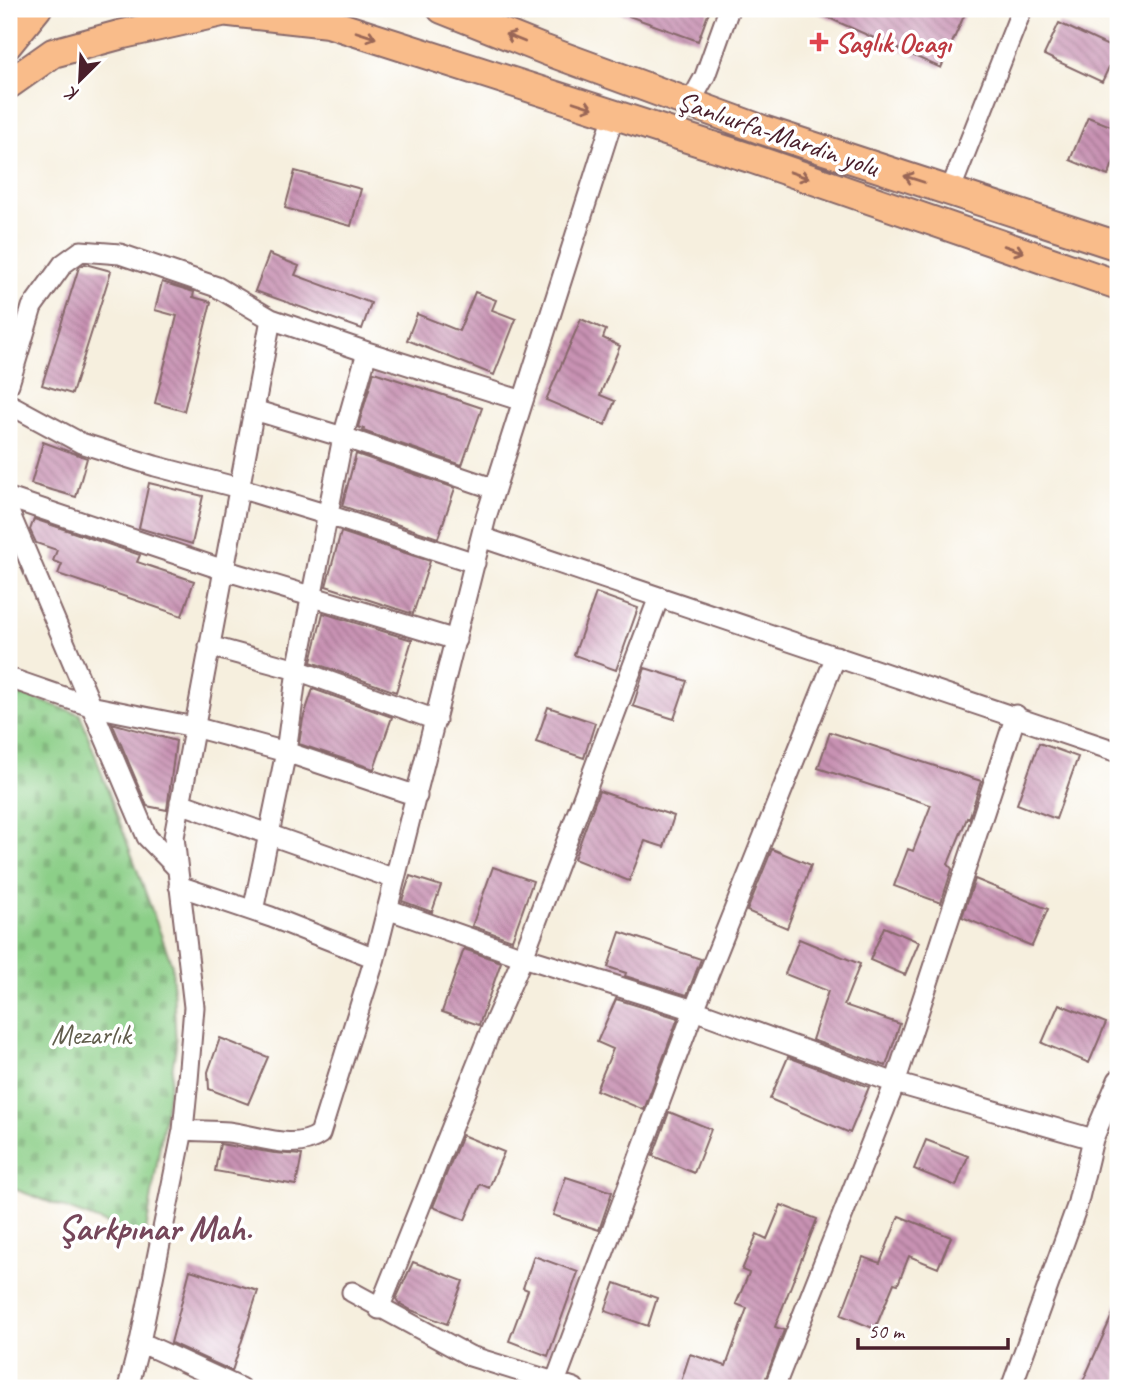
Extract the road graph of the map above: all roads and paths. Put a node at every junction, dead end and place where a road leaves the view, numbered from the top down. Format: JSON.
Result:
{"nodes":[{"id":1,"x":39,"y":9,"type":"edge"},
{"id":2,"x":442,"y":9,"type":"edge"},
{"id":3,"x":729,"y":9,"type":"edge"},
{"id":4,"x":1022,"y":9,"type":"edge"},
{"id":5,"x":214,"y":10,"type":"edge"},
{"id":6,"x":9,"y":46,"type":"edge"},
{"id":7,"x":9,"y":84,"type":"edge"},
{"id":8,"x":690,"y":103,"type":"junction"},
{"id":9,"x":614,"y":115,"type":"junction"},
{"id":10,"x":950,"y":191,"type":"junction"},
{"id":11,"x":1118,"y":246,"type":"edge"},
{"id":12,"x":1116,"y":285,"type":"edge"},
{"id":13,"x":271,"y":318,"type":"junction"},
{"id":14,"x":366,"y":352,"type":"junction"},
{"id":15,"x":9,"y":384,"type":"edge"},
{"id":16,"x":523,"y":401,"type":"junction"},
{"id":17,"x":9,"y":404,"type":"edge"},
{"id":18,"x":254,"y":410,"type":"junction"},
{"id":19,"x":343,"y":437,"type":"junction"},
{"id":20,"x":239,"y":488,"type":"junction"},
{"id":21,"x":495,"y":489,"type":"junction"},
{"id":22,"x":9,"y":498,"type":"edge"},
{"id":23,"x":9,"y":512,"type":"edge"},
{"id":24,"x":328,"y":515,"type":"junction"},
{"id":25,"x":481,"y":537,"type":"junction"},
{"id":26,"x":475,"y":563,"type":"junction"},
{"id":27,"x":224,"y":570,"type":"junction"},
{"id":28,"x":312,"y":596,"type":"junction"},
{"id":29,"x":659,"y":597,"type":"junction"},
{"id":30,"x":456,"y":640,"type":"junction"},
{"id":31,"x":209,"y":646,"type":"junction"},
{"id":32,"x":836,"y":656,"type":"junction"},
{"id":33,"x":297,"y":670,"type":"junction"},
{"id":34,"x":9,"y":678,"type":"edge"},
{"id":35,"x":90,"y":706,"type":"junction"},
{"id":36,"x":1016,"y":715,"type":"junction"},
{"id":37,"x":436,"y":720,"type":"junction"},
{"id":38,"x":194,"y":727,"type":"junction"},
{"id":39,"x":286,"y":752,"type":"junction"},
{"id":40,"x":1118,"y":752,"type":"edge"},
{"id":41,"x":416,"y":796,"type":"junction"},
{"id":42,"x":180,"y":803,"type":"junction"},
{"id":43,"x":269,"y":834,"type":"junction"},
{"id":44,"x":178,"y":876,"type":"junction"},
{"id":45,"x":395,"y":878,"type":"junction"},
{"id":46,"x":387,"y":909,"type":"junction"},
{"id":47,"x":253,"y":911,"type":"junction"},
{"id":48,"x":523,"y":957,"type":"junction"},
{"id":49,"x":375,"y":958,"type":"junction"},
{"id":50,"x":694,"y":1010,"type":"junction"},
{"id":51,"x":1118,"y":1080,"type":"edge"},
{"id":52,"x":895,"y":1083,"type":"junction"},
{"id":53,"x":183,"y":1130,"type":"junction"},
{"id":54,"x":1093,"y":1139,"type":"junction"},
{"id":55,"x":352,"y":1292,"type":"dead end"},
{"id":56,"x":379,"y":1309,"type":"junction"},
{"id":57,"x":140,"y":1342,"type":"junction"},
{"id":58,"x":561,"y":1386,"type":"edge"},
{"id":59,"x":128,"y":1388,"type":"edge"},
{"id":60,"x":240,"y":1388,"type":"edge"},
{"id":61,"x":774,"y":1388,"type":"edge"},
{"id":62,"x":1011,"y":1388,"type":"edge"}],
"edges":[{"from":1,"to":6,"type":"main road"},
{"from":8,"to":2,"type":"highway","name":"Şanlıurfa-Mardin yolu","one_way":true},
{"from":3,"to":8,"type":"street"},
{"from":4,"to":10,"type":"street"},
{"from":5,"to":7,"type":"highway"},
{"from":5,"to":9,"type":"highway","one_way":true},
{"from":10,"to":8,"type":"highway","name":"Şanlıurfa-Mardin yolu","one_way":true},
{"from":9,"to":12,"type":"highway","one_way":true},
{"from":9,"to":16,"type":"street"},
{"from":10,"to":11,"type":"highway","name":"Şanlıurfa-Mardin yolu"},
{"from":13,"to":14,"type":"street"},
{"from":13,"to":15,"type":"street"},
{"from":13,"to":18,"type":"street"},
{"from":14,"to":16,"type":"street"},
{"from":14,"to":19,"type":"street"},
{"from":16,"to":21,"type":"street"},
{"from":17,"to":20,"type":"street"},
{"from":18,"to":19,"type":"street"},
{"from":18,"to":20,"type":"street"},
{"from":19,"to":21,"type":"street"},
{"from":19,"to":24,"type":"street"},
{"from":20,"to":24,"type":"street"},
{"from":20,"to":27,"type":"street"},
{"from":21,"to":25,"type":"street"},
{"from":22,"to":27,"type":"street"},
{"from":23,"to":35,"type":"street"},
{"from":24,"to":26,"type":"street"},
{"from":24,"to":28,"type":"street"},
{"from":25,"to":26,"type":"street"},
{"from":25,"to":29,"type":"street"},
{"from":26,"to":30,"type":"street"},
{"from":27,"to":28,"type":"street"},
{"from":27,"to":31,"type":"street"},
{"from":28,"to":30,"type":"street"},
{"from":28,"to":33,"type":"street"},
{"from":29,"to":32,"type":"street"},
{"from":29,"to":48,"type":"street"},
{"from":30,"to":37,"type":"street"},
{"from":31,"to":33,"type":"street"},
{"from":31,"to":38,"type":"street"},
{"from":32,"to":36,"type":"street"},
{"from":32,"to":50,"type":"street"},
{"from":33,"to":37,"type":"street"},
{"from":33,"to":39,"type":"street"},
{"from":34,"to":35,"type":"street"},
{"from":35,"to":38,"type":"street"},
{"from":35,"to":44,"type":"street"},
{"from":36,"to":40,"type":"street"},
{"from":36,"to":52,"type":"street"},
{"from":37,"to":41,"type":"street"},
{"from":38,"to":39,"type":"street"},
{"from":38,"to":42,"type":"street"},
{"from":39,"to":41,"type":"street"},
{"from":39,"to":43,"type":"street"},
{"from":41,"to":45,"type":"street"},
{"from":42,"to":43,"type":"street"},
{"from":42,"to":44,"type":"street"},
{"from":43,"to":45,"type":"street"},
{"from":43,"to":47,"type":"street"},
{"from":44,"to":47,"type":"street"},
{"from":44,"to":53,"type":"street"},
{"from":45,"to":46,"type":"street"},
{"from":46,"to":48,"type":"street"},
{"from":46,"to":49,"type":"street"},
{"from":47,"to":49,"type":"street"},
{"from":48,"to":50,"type":"street"},
{"from":48,"to":56,"type":"street"},
{"from":49,"to":53,"type":"street"},
{"from":50,"to":52,"type":"street"},
{"from":50,"to":58,"type":"street"},
{"from":51,"to":54,"type":"street"},
{"from":52,"to":54,"type":"street"},
{"from":52,"to":61,"type":"street"},
{"from":53,"to":57,"type":"street"},
{"from":54,"to":62,"type":"street"},
{"from":55,"to":56,"type":"street"},
{"from":56,"to":58,"type":"street"},
{"from":57,"to":59,"type":"street"},
{"from":57,"to":60,"type":"street"}]}
